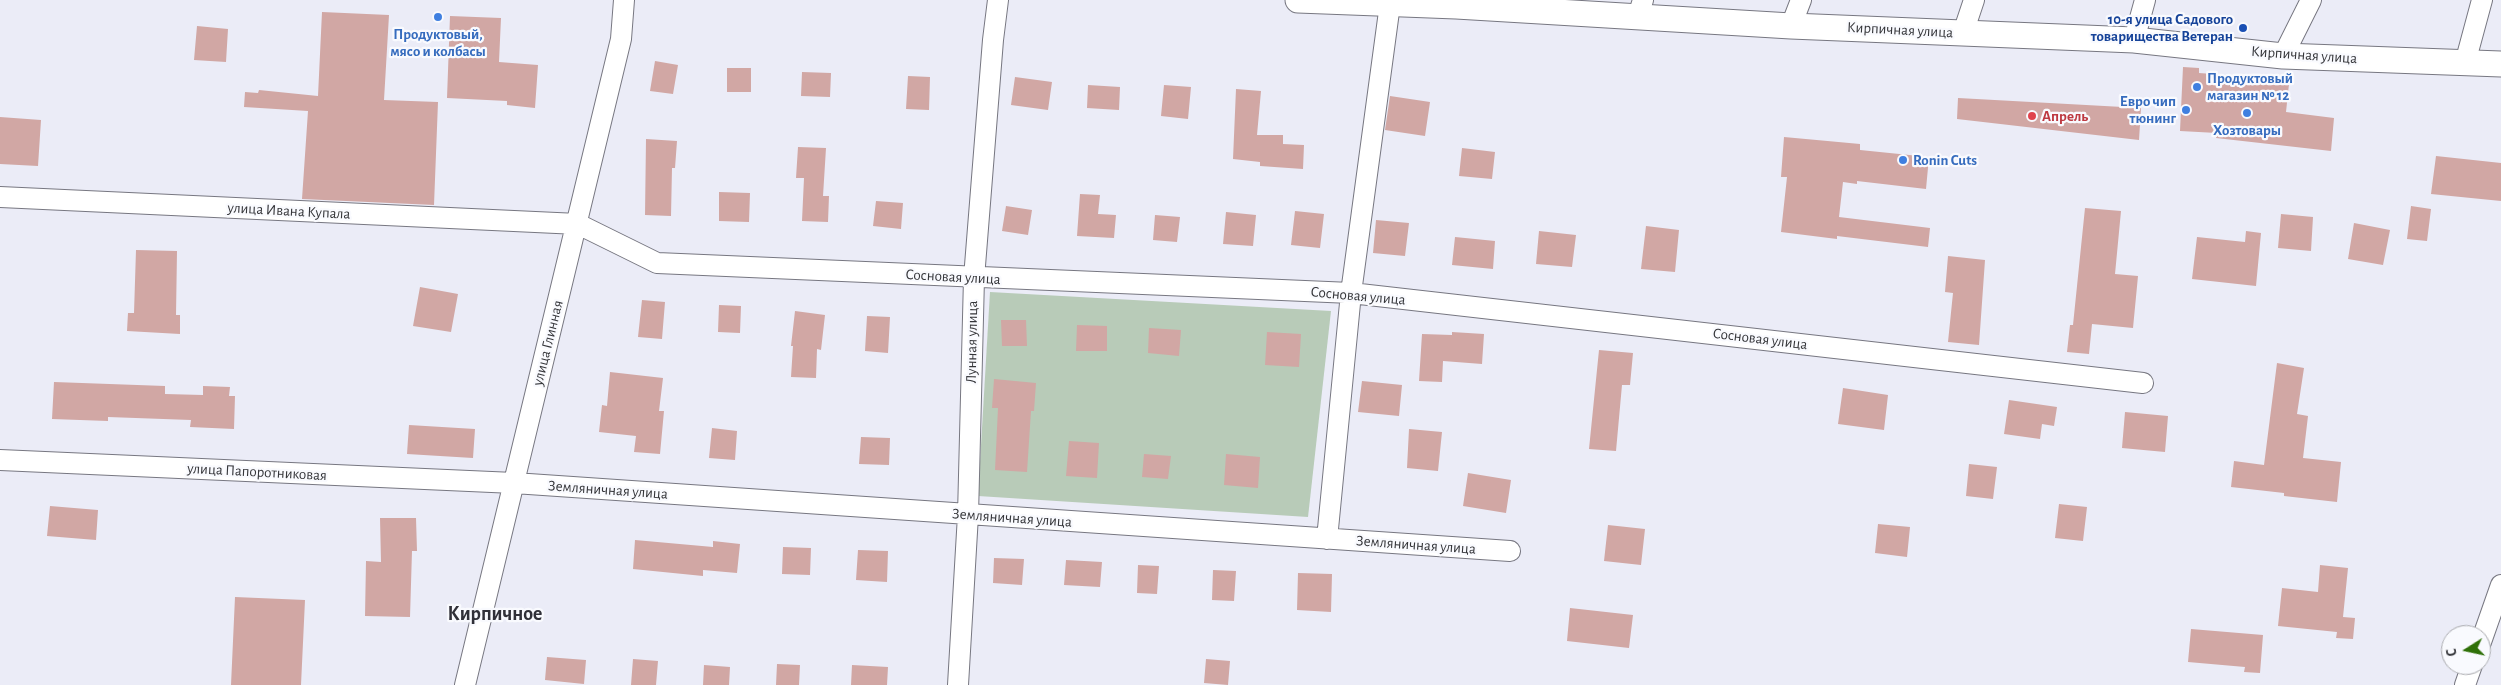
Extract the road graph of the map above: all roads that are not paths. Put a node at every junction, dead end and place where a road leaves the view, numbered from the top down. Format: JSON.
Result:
{"nodes":[{"id":1,"x":624,"y":0,"type":"edge"},
{"id":2,"x":998,"y":0,"type":"edge"},
{"id":3,"x":1298,"y":0,"type":"edge"},
{"id":4,"x":1801,"y":0,"type":"edge"},
{"id":5,"x":1974,"y":0,"type":"edge"},
{"id":6,"x":2145,"y":0,"type":"edge"},
{"id":7,"x":2311,"y":0,"type":"edge"},
{"id":8,"x":2482,"y":0,"type":"edge"},
{"id":9,"x":1457,"y":3,"type":"edge"},
{"id":10,"x":1390,"y":4,"type":"junction"},
{"id":11,"x":1641,"y":8,"type":"edge"},
{"id":12,"x":1791,"y":26,"type":"junction"},
{"id":13,"x":1963,"y":33,"type":"junction"},
{"id":14,"x":2134,"y":40,"type":"junction"},
{"id":15,"x":2283,"y":56,"type":"junction"},
{"id":16,"x":2464,"y":63,"type":"junction"},
{"id":17,"x":2501,"y":64,"type":"edge"},
{"id":18,"x":0,"y":197,"type":"edge"},
{"id":19,"x":578,"y":224,"type":"junction"},
{"id":20,"x":974,"y":278,"type":"junction"},
{"id":21,"x":1350,"y":293,"type":"junction"},
{"id":22,"x":2143,"y":384,"type":"dead end"},
{"id":23,"x":0,"y":460,"type":"edge"},
{"id":24,"x":514,"y":483,"type":"junction"},
{"id":25,"x":968,"y":515,"type":"junction"},
{"id":26,"x":1327,"y":539,"type":"junction"},
{"id":27,"x":1510,"y":551,"type":"dead end"},
{"id":28,"x":2501,"y":585,"type":"edge"},
{"id":29,"x":2491,"y":627,"type":"edge"},
{"id":30,"x":465,"y":685,"type":"edge"},
{"id":31,"x":958,"y":685,"type":"edge"}],
"edges":[{"from":1,"to":19,"type":"street","name":"улица Глинная"},
{"from":2,"to":20,"type":"street","name":"Лунная улица"},
{"from":3,"to":10,"type":"main road","name":"Кирпичная улица"},
{"from":4,"to":12,"type":"street"},
{"from":5,"to":13,"type":"street"},
{"from":6,"to":14,"type":"street"},
{"from":7,"to":15,"type":"street"},
{"from":8,"to":16,"type":"street"},
{"from":9,"to":10,"type":"main road","name":"Кирпичная улица"},
{"from":9,"to":11,"type":"main road","name":"Кирпичная улица"},
{"from":10,"to":21,"type":"street"},
{"from":11,"to":12,"type":"main road","name":"Кирпичная улица"},
{"from":12,"to":13,"type":"main road","name":"Кирпичная улица"},
{"from":13,"to":14,"type":"main road","name":"Кирпичная улица"},
{"from":14,"to":15,"type":"main road","name":"Кирпичная улица"},
{"from":15,"to":16,"type":"main road","name":"Кирпичная улица"},
{"from":16,"to":17,"type":"main road","name":"Кирпичная улица"},
{"from":18,"to":19,"type":"street","name":"улица Ивана Купала"},
{"from":19,"to":20,"type":"street","name":"Сосновая улица"},
{"from":19,"to":24,"type":"street","name":"улица Глинная"},
{"from":20,"to":21,"type":"street","name":"Сосновая улица"},
{"from":20,"to":25,"type":"street","name":"Лунная улица"},
{"from":21,"to":22,"type":"street","name":"Сосновая улица"},
{"from":21,"to":26,"type":"street"},
{"from":23,"to":24,"type":"street","name":"улица Папоротниковая"},
{"from":24,"to":25,"type":"street","name":"Земляничная улица"},
{"from":24,"to":30,"type":"street","name":"улица Глинная"},
{"from":25,"to":26,"type":"street","name":"Земляничная улица"},
{"from":25,"to":31,"type":"street","name":"Лунная улица"},
{"from":26,"to":27,"type":"street","name":"Земляничная улица"},
{"from":28,"to":29,"type":"street"}]}
